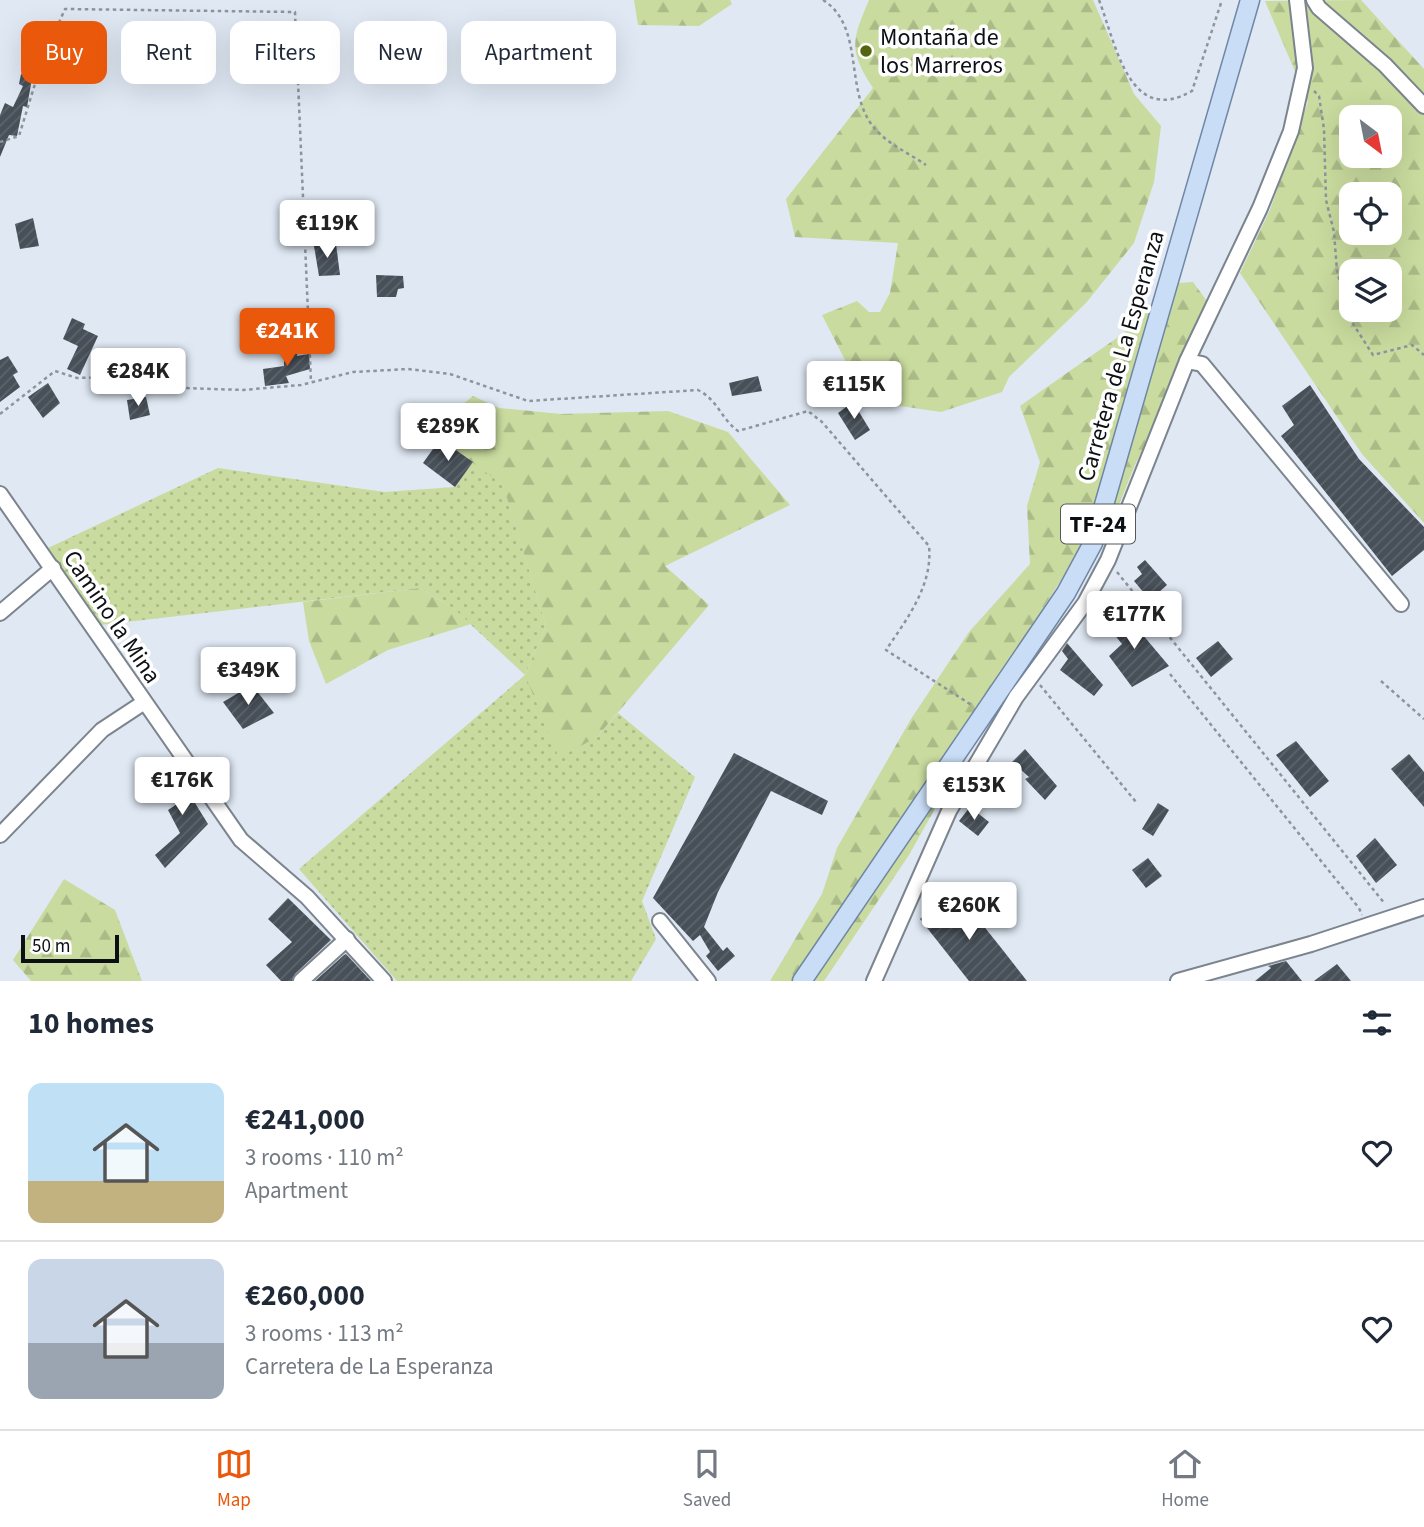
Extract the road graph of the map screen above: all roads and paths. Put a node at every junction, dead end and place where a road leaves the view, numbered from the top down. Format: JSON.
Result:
{"nodes":[{"id":1,"x":823,"y":0,"type":"edge"},
{"id":2,"x":1099,"y":0,"type":"edge"},
{"id":3,"x":1222,"y":0,"type":"edge"},
{"id":4,"x":1250,"y":0,"type":"edge"},
{"id":5,"x":1297,"y":0,"type":"edge"},
{"id":6,"x":1314,"y":0,"type":"edge"},
{"id":7,"x":1303,"y":80,"type":"junction"},
{"id":8,"x":1424,"y":106,"type":"edge"},
{"id":9,"x":0,"y":142,"type":"edge"},
{"id":10,"x":926,"y":165,"type":"dead end"},
{"id":11,"x":1424,"y":355,"type":"edge"},
{"id":12,"x":1187,"y":361,"type":"junction"},
{"id":13,"x":312,"y":382,"type":"junction"},
{"id":14,"x":0,"y":414,"type":"edge"},
{"id":15,"x":0,"y":494,"type":"edge"},
{"id":16,"x":1108,"y":560,"type":"junction"},
{"id":17,"x":53,"y":568,"type":"junction"},
{"id":18,"x":1401,"y":604,"type":"dead end"},
{"id":19,"x":0,"y":613,"type":"edge"},
{"id":20,"x":1170,"y":674,"type":"dead end"},
{"id":21,"x":1032,"y":676,"type":"junction"},
{"id":22,"x":1381,"y":681,"type":"dead end"},
{"id":23,"x":144,"y":703,"type":"junction"},
{"id":24,"x":984,"y":713,"type":"junction"},
{"id":25,"x":1424,"y":719,"type":"edge"},
{"id":26,"x":1136,"y":802,"type":"dead end"},
{"id":27,"x":0,"y":835,"type":"edge"},
{"id":28,"x":1424,"y":907,"type":"edge"},
{"id":29,"x":1391,"y":917,"type":"junction"},
{"id":30,"x":660,"y":921,"type":"dead end"},
{"id":31,"x":1365,"y":925,"type":"junction"},
{"id":32,"x":347,"y":939,"type":"junction"},
{"id":33,"x":301,"y":981,"type":"edge"},
{"id":34,"x":384,"y":981,"type":"edge"},
{"id":35,"x":708,"y":981,"type":"edge"},
{"id":36,"x":802,"y":981,"type":"edge"},
{"id":37,"x":874,"y":981,"type":"edge"},
{"id":38,"x":1178,"y":981,"type":"edge"}],
"edges":[{"from":1,"to":10,"type":"path"},
{"from":2,"to":3,"type":"path"},
{"from":4,"to":24,"type":"main road","name":"Carretera de La Esperanza","number":"TF-24"},
{"from":5,"to":7,"type":"street"},
{"from":6,"to":8,"type":"street"},
{"from":7,"to":11,"type":"path"},
{"from":7,"to":12,"type":"street"},
{"from":9,"to":13,"type":"path"},
{"from":12,"to":16,"type":"street"},
{"from":12,"to":18,"type":"street"},
{"from":13,"to":14,"type":"path"},
{"from":13,"to":24,"type":"path"},
{"from":15,"to":17,"type":"street","name":"Camino la Mina"},
{"from":16,"to":21,"type":"street"},
{"from":16,"to":29,"type":"path"},
{"from":17,"to":19,"type":"street"},
{"from":17,"to":23,"type":"street","name":"Camino la Mina"},
{"from":20,"to":31,"type":"path"},
{"from":21,"to":26,"type":"path"},
{"from":21,"to":37,"type":"street"},
{"from":22,"to":25,"type":"path"},
{"from":23,"to":27,"type":"street"},
{"from":23,"to":32,"type":"street","name":"Camino la Mina"},
{"from":24,"to":36,"type":"main road","name":"Carretera de La Esperanza","number":"TF-24"},
{"from":28,"to":29,"type":"street"},
{"from":29,"to":31,"type":"street"},
{"from":30,"to":35,"type":"street"},
{"from":31,"to":38,"type":"street"},
{"from":32,"to":33,"type":"street"},
{"from":32,"to":34,"type":"street","name":"Camino la Mina"}]}
